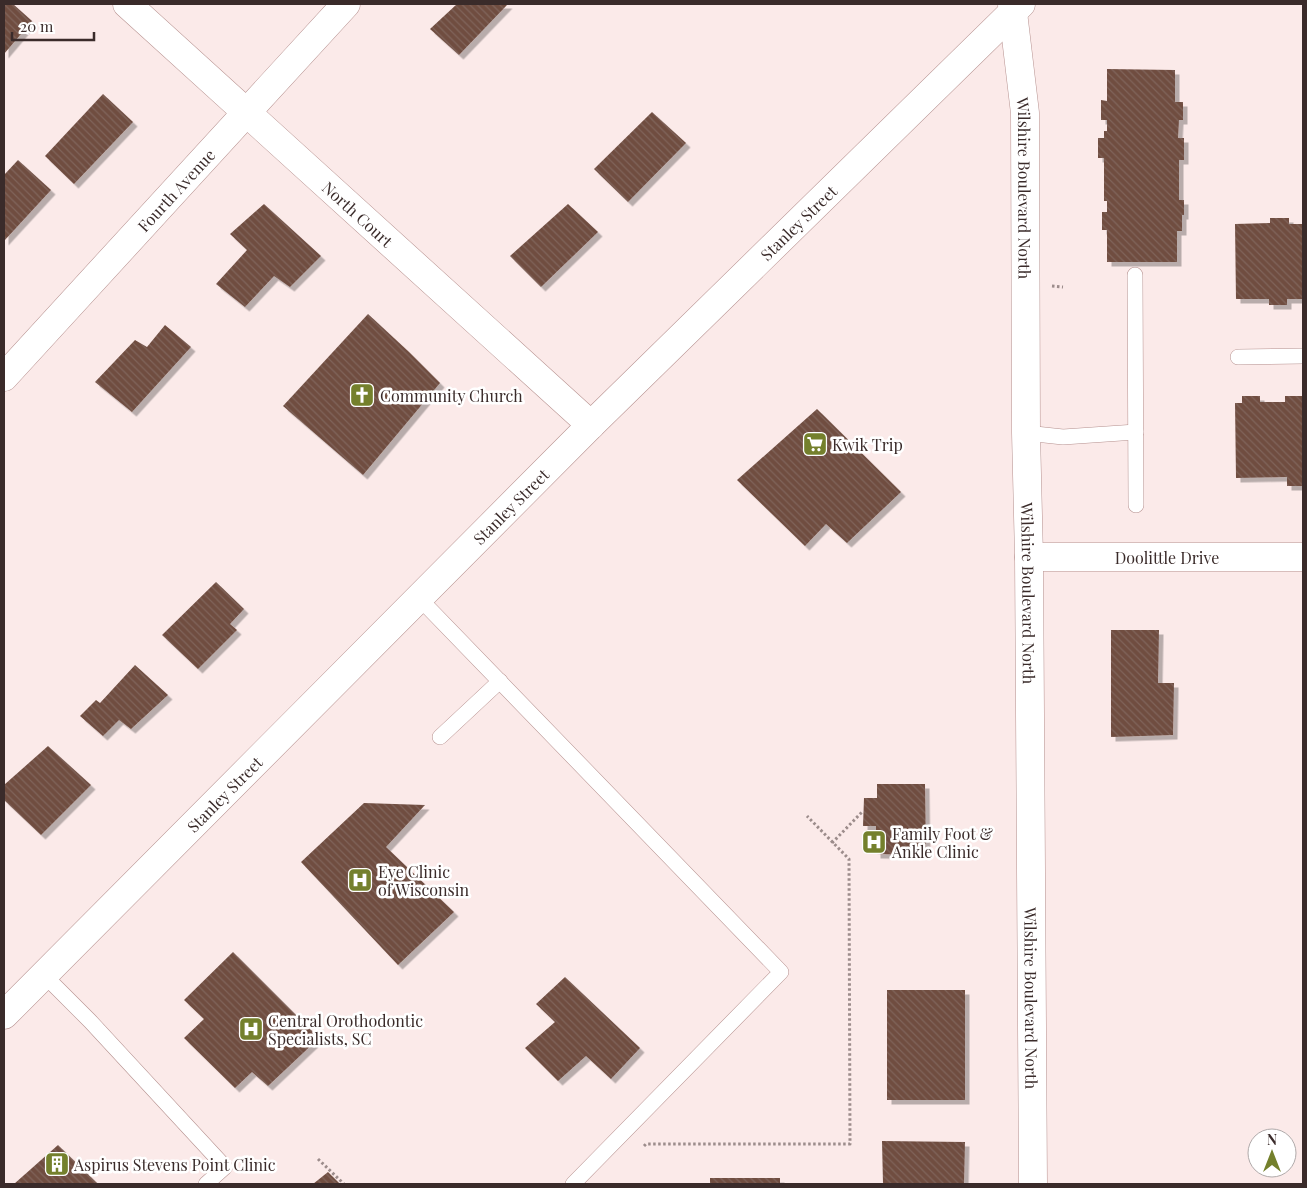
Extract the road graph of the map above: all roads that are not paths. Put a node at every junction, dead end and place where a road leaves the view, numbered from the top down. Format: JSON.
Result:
{"nodes":[{"id":1,"x":127,"y":4,"type":"edge"},
{"id":2,"x":346,"y":4,"type":"edge"},
{"id":3,"x":1015,"y":7,"type":"edge"},
{"id":4,"x":247,"y":113,"type":"junction"},
{"id":5,"x":1135,"y":275,"type":"dead end"},
{"id":6,"x":1303,"y":356,"type":"edge"},
{"id":7,"x":1238,"y":357,"type":"dead end"},
{"id":8,"x":4,"y":377,"type":"edge"},
{"id":9,"x":591,"y":425,"type":"junction"},
{"id":10,"x":1136,"y":432,"type":"junction"},
{"id":11,"x":1026,"y":434,"type":"junction"},
{"id":12,"x":1136,"y":505,"type":"dead end"},
{"id":13,"x":1303,"y":557,"type":"edge"},
{"id":14,"x":1029,"y":558,"type":"junction"},
{"id":15,"x":419,"y":598,"type":"junction"},
{"id":16,"x":500,"y":680,"type":"junction"},
{"id":17,"x":440,"y":737,"type":"dead end"},
{"id":18,"x":44,"y":975,"type":"junction"},
{"id":19,"x":4,"y":1015,"type":"edge"},
{"id":20,"x":206,"y":1184,"type":"edge"},
{"id":21,"x":573,"y":1184,"type":"edge"},
{"id":22,"x":1033,"y":1184,"type":"edge"}],
"edges":[{"from":1,"to":4,"type":"street","name":"North Court"},
{"from":2,"to":4,"type":"street","name":"Fourth Avenue"},
{"from":3,"to":9,"type":"street","name":"Stanley Street"},
{"from":3,"to":11,"type":"street","name":"Wilshire Boulevard North"},
{"from":4,"to":8,"type":"street","name":"Fourth Avenue"},
{"from":4,"to":9,"type":"street","name":"North Court"},
{"from":5,"to":10,"type":"lane"},
{"from":6,"to":7,"type":"lane"},
{"from":9,"to":15,"type":"street","name":"Stanley Street"},
{"from":10,"to":11,"type":"lane"},
{"from":10,"to":12,"type":"lane"},
{"from":11,"to":14,"type":"street","name":"Wilshire Boulevard North"},
{"from":13,"to":14,"type":"street","name":"Doolittle Drive"},
{"from":14,"to":22,"type":"street","name":"Wilshire Boulevard North"},
{"from":15,"to":16,"type":"lane"},
{"from":15,"to":18,"type":"street","name":"Stanley Street"},
{"from":16,"to":17,"type":"lane"},
{"from":16,"to":21,"type":"lane"},
{"from":18,"to":19,"type":"street","name":"Stanley Street"},
{"from":18,"to":20,"type":"lane"}]}
